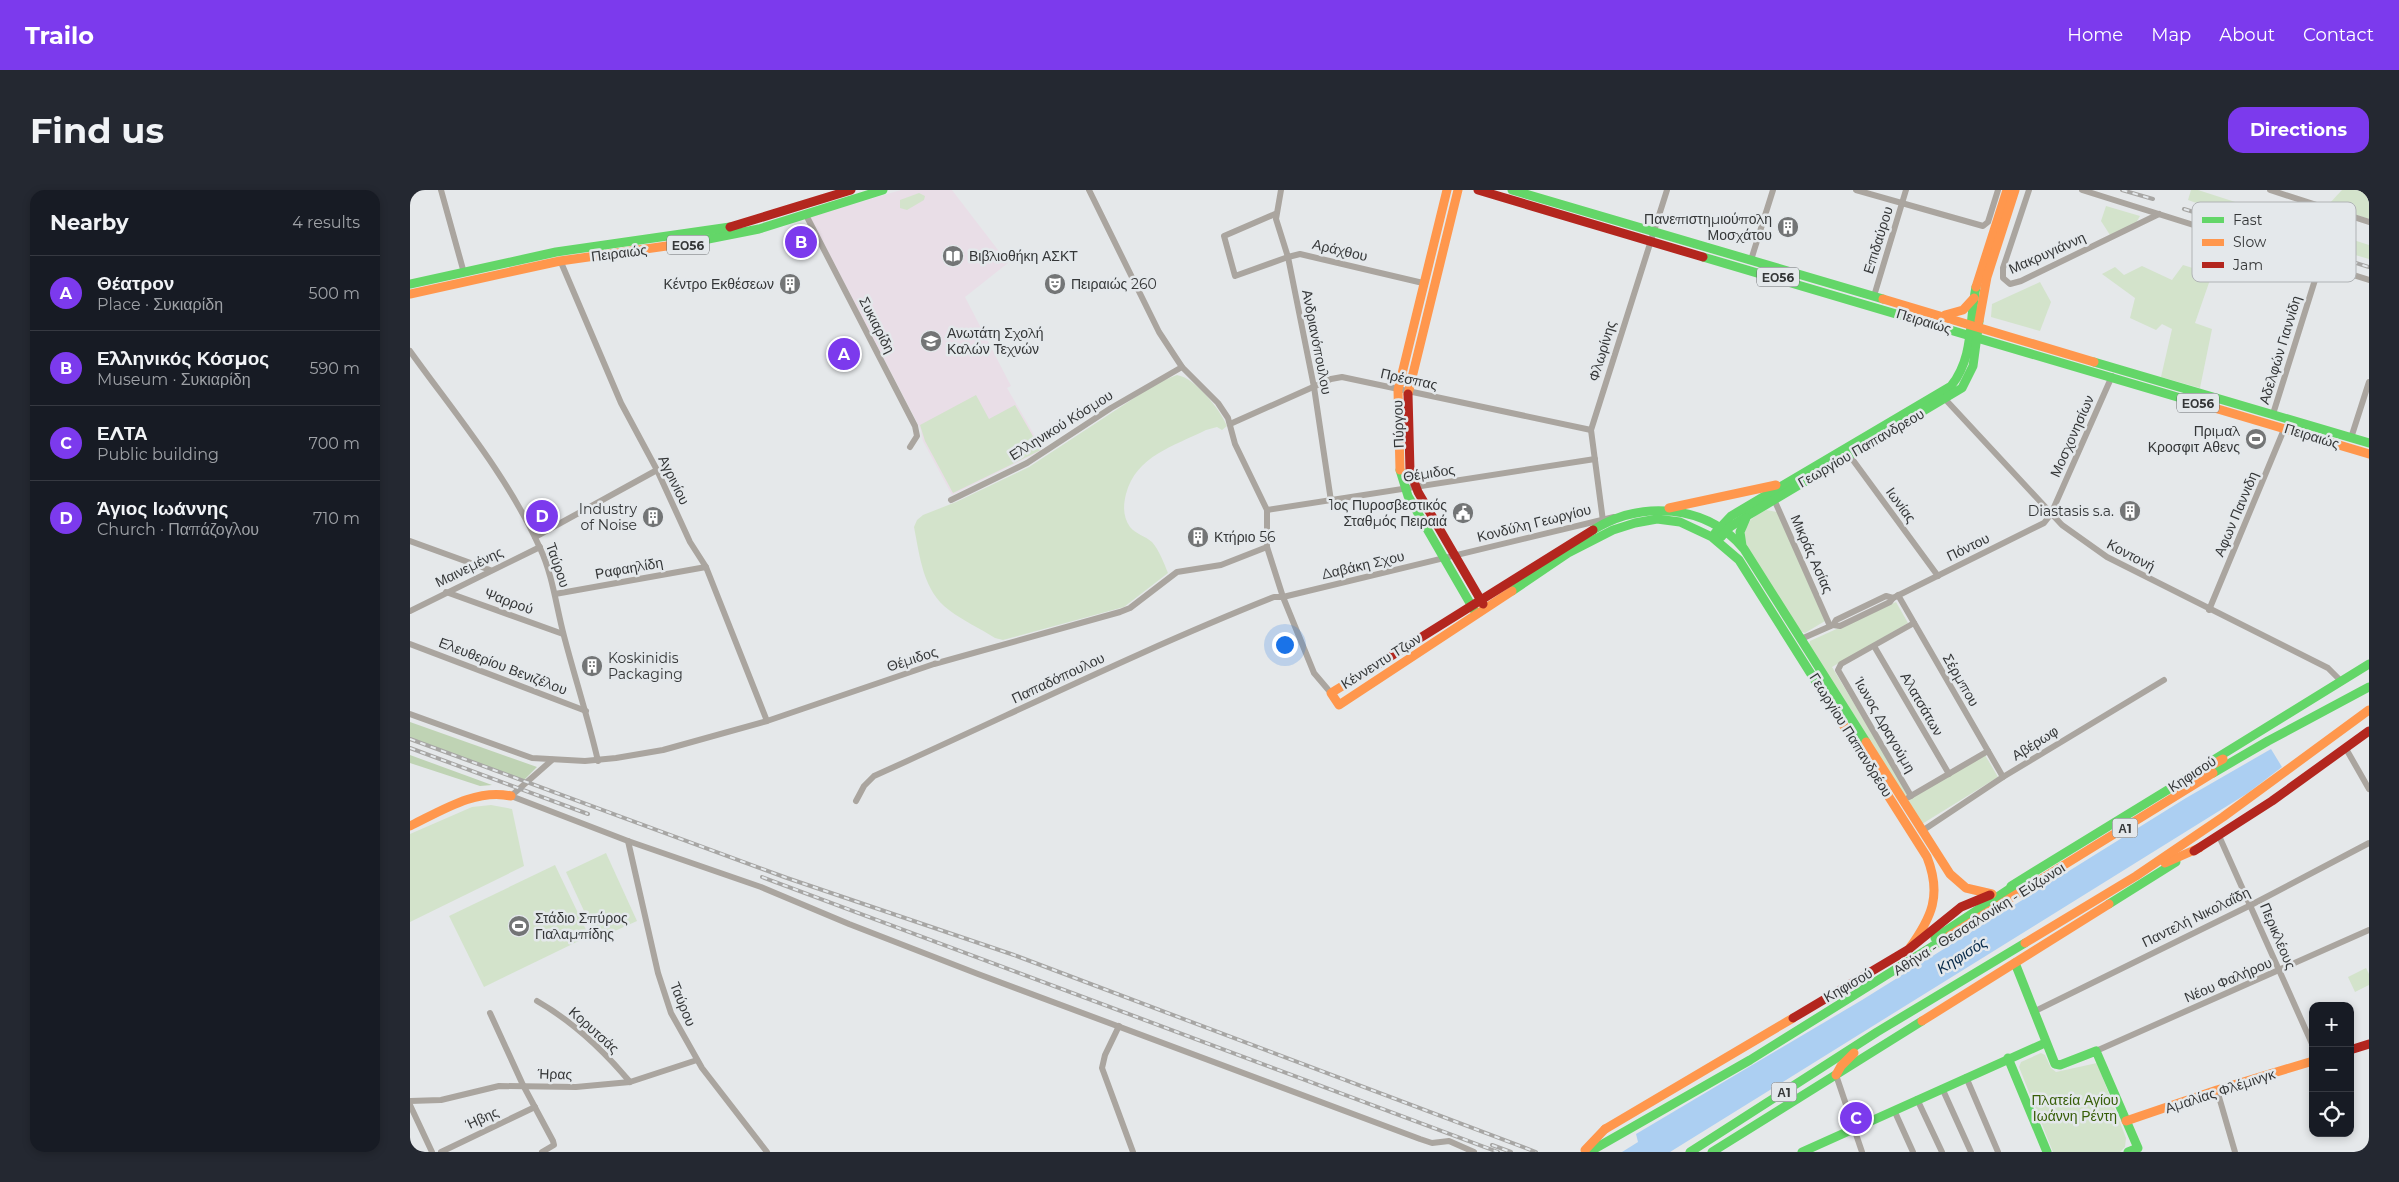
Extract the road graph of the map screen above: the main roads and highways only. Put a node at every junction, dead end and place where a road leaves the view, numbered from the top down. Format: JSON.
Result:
{"nodes":[{"id":1,"x":851,"y":190,"type":"edge"},
{"id":2,"x":882,"y":190,"type":"edge"},
{"id":3,"x":1447,"y":190,"type":"edge"},
{"id":4,"x":1458,"y":190,"type":"edge"},
{"id":5,"x":1478,"y":190,"type":"edge"},
{"id":6,"x":1512,"y":190,"type":"edge"},
{"id":7,"x":2007,"y":190,"type":"edge"},
{"id":8,"x":2015,"y":190,"type":"edge"},
{"id":9,"x":1652,"y":236,"type":"junction"},
{"id":10,"x":1983,"y":278,"type":"junction"},
{"id":11,"x":410,"y":284,"type":"edge"},
{"id":12,"x":410,"y":294,"type":"edge"},
{"id":13,"x":1974,"y":298,"type":"junction"},
{"id":14,"x":1942,"y":316,"type":"junction"},
{"id":15,"x":1976,"y":326,"type":"junction"},
{"id":16,"x":1974,"y":336,"type":"junction"},
{"id":17,"x":2369,"y":443,"type":"edge"},
{"id":18,"x":1847,"y":452,"type":"junction"},
{"id":19,"x":2369,"y":454,"type":"edge"},
{"id":20,"x":1785,"y":483,"type":"junction"},
{"id":21,"x":1772,"y":496,"type":"junction"},
{"id":22,"x":1664,"y":509,"type":"junction"},
{"id":23,"x":1746,"y":516,"type":"junction"},
{"id":24,"x":1722,"y":530,"type":"junction"},
{"id":25,"x":1715,"y":538,"type":"junction"},
{"id":26,"x":1742,"y":546,"type":"junction"},
{"id":27,"x":1449,"y":557,"type":"junction"},
{"id":28,"x":1480,"y":599,"type":"junction"},
{"id":29,"x":1471,"y":605,"type":"junction"},
{"id":30,"x":1486,"y":609,"type":"junction"},
{"id":31,"x":1477,"y":614,"type":"junction"},
{"id":32,"x":2369,"y":664,"type":"edge"},
{"id":33,"x":2369,"y":670,"type":"edge"},
{"id":34,"x":2342,"y":682,"type":"junction"},
{"id":35,"x":2369,"y":687,"type":"edge"},
{"id":36,"x":2369,"y":710,"type":"edge"},
{"id":37,"x":2369,"y":731,"type":"edge"},
{"id":38,"x":2268,"y":741,"type":"junction"},
{"id":39,"x":2188,"y":778,"type":"junction"},
{"id":40,"x":511,"y":796,"type":"road end"},
{"id":41,"x":410,"y":826,"type":"edge"},
{"id":42,"x":2199,"y":848,"type":"junction"},
{"id":43,"x":2136,"y":876,"type":"junction"},
{"id":44,"x":2017,"y":884,"type":"junction"},
{"id":45,"x":1992,"y":894,"type":"junction"},
{"id":46,"x":1909,"y":949,"type":"junction"},
{"id":47,"x":2015,"y":963,"type":"junction"},
{"id":48,"x":1904,"y":966,"type":"junction"},
{"id":49,"x":1877,"y":1032,"type":"junction"},
{"id":50,"x":2045,"y":1043,"type":"junction"},
{"id":51,"x":2369,"y":1044,"type":"edge"},
{"id":52,"x":2354,"y":1049,"type":"edge"},
{"id":53,"x":2008,"y":1058,"type":"junction"},
{"id":54,"x":2309,"y":1061,"type":"edge"},
{"id":55,"x":1836,"y":1075,"type":"junction"},
{"id":56,"x":2126,"y":1122,"type":"junction"},
{"id":57,"x":1584,"y":1152,"type":"edge"},
{"id":58,"x":1589,"y":1152,"type":"edge"},
{"id":59,"x":1690,"y":1152,"type":"edge"},
{"id":60,"x":1712,"y":1152,"type":"edge"},
{"id":61,"x":1802,"y":1152,"type":"edge"},
{"id":62,"x":2047,"y":1152,"type":"edge"},
{"id":63,"x":2128,"y":1152,"type":"edge"}],
"edges":[{"from":1,"to":11,"type":"main road","name":"Πειραιώς","number":"ΕΟ56"},
{"from":2,"to":12,"type":"main road","name":"Πειραιώς","number":"ΕΟ56"},
{"from":3,"to":27,"type":"main road","name":"Πύργου"},
{"from":4,"to":27,"type":"main road","name":"Πύργου"},
{"from":5,"to":9,"type":"main road","name":"Πειραιώς","number":"ΕΟ56"},
{"from":6,"to":9,"type":"main road","name":"Πειραιώς","number":"ΕΟ56"},
{"from":7,"to":10,"type":"main road"},
{"from":8,"to":10,"type":"main road"},
{"from":9,"to":14,"type":"main road","name":"Πειραιώς","number":"ΕΟ56"},
{"from":9,"to":16,"type":"main road","name":"Πειραιώς","number":"ΕΟ56"},
{"from":10,"to":13,"type":"main road"},
{"from":10,"to":15,"type":"main road"},
{"from":13,"to":14,"type":"main road"},
{"from":13,"to":15,"type":"main road"},
{"from":14,"to":15,"type":"main road","name":"Πειραιώς","number":"ΕΟ56"},
{"from":15,"to":16,"type":"main road"},
{"from":15,"to":17,"type":"main road","name":"Πειραιώς","number":"ΕΟ56"},
{"from":16,"to":18,"type":"main road","name":"Γεωργίου Παπανδρεου"},
{"from":16,"to":18,"type":"main road","name":"Γεωργίου Παπανδρεου"},
{"from":16,"to":19,"type":"main road","name":"Πειραιώς","number":"ΕΟ56"},
{"from":18,"to":20,"type":"main road","name":"Γεωργίου Παπανδρεου"},
{"from":18,"to":21,"type":"main road","name":"Γεωργίου Παπανδρεου"},
{"from":20,"to":21,"type":"main road","name":"Γεωργίου Παπανδρεου"},
{"from":20,"to":22,"type":"main road"},
{"from":21,"to":23,"type":"main road","name":"Γεωργίου Παπανδρεου"},
{"from":21,"to":24,"type":"main road","name":"Γεωργίου Παπανδρεου"},
{"from":22,"to":24,"type":"main road","name":"Κέννεντυ Τζων"},
{"from":22,"to":28,"type":"main road","name":"Κέννεντυ Τζων"},
{"from":23,"to":24,"type":"main road","name":"Γεωργίου Παπανδρεου"},
{"from":23,"to":26,"type":"main road"},
{"from":24,"to":25,"type":"main road","name":"Γεωργίου Παπανδρεου"},
{"from":24,"to":26,"type":"main road","name":"Γεωργίου Παπανδρέου"},
{"from":25,"to":30,"type":"main road","name":"Κέννεντυ Τζων"},
{"from":25,"to":46,"type":"main road","name":"Γεωργίου Παπανδρέου"},
{"from":26,"to":45,"type":"main road","name":"Γεωργίου Παπανδρέου"},
{"from":27,"to":28,"type":"main road","name":"Πύργου"},
{"from":27,"to":29,"type":"main road","name":"Πύργου"},
{"from":28,"to":29,"type":"main road","name":"Κέννεντυ Τζων"},
{"from":28,"to":30,"type":"main road","name":"Πύργου"},
{"from":29,"to":31,"type":"main road","name":"Πύργου"},
{"from":29,"to":31,"type":"main road","name":"Κέννεντυ Τζων"},
{"from":30,"to":31,"type":"main road","name":"Κέννεντυ Τζων"},
{"from":32,"to":34,"type":"main road","name":"Κηφισού"},
{"from":33,"to":34,"type":"main road"},
{"from":34,"to":39,"type":"main road","name":"Κηφισού"},
{"from":35,"to":38,"type":"main road","name":"Αθήνα - Θεσσαλονίκη - Εύζωνοι","number":"Α1"},
{"from":36,"to":43,"type":"main road","number":"Α1"},
{"from":37,"to":42,"type":"main road"},
{"from":38,"to":39,"type":"main road"},
{"from":38,"to":48,"type":"main road","name":"Αθήνα - Θεσσαλονίκη - Εύζωνοι","number":"Α1"},
{"from":39,"to":44,"type":"main road","name":"Κηφισού"},
{"from":40,"to":41,"type":"main road"},
{"from":42,"to":43,"type":"main road"},
{"from":42,"to":47,"type":"main road"},
{"from":43,"to":49,"type":"main road","number":"Α1"},
{"from":44,"to":45,"type":"main road","name":"Κηφισού"},
{"from":44,"to":48,"type":"main road"},
{"from":45,"to":46,"type":"main road","name":"Κηφισού"},
{"from":46,"to":57,"type":"main road","name":"Κηφισού"},
{"from":47,"to":50,"type":"main road"},
{"from":47,"to":55,"type":"main road"},
{"from":48,"to":58,"type":"main road","name":"Αθήνα - Θεσσαλονίκη - Εύζωνοι","number":"Α1"},
{"from":49,"to":55,"type":"main road"},
{"from":49,"to":59,"type":"main road","number":"Α1"},
{"from":50,"to":53,"type":"main road"},
{"from":50,"to":56,"type":"main road"},
{"from":51,"to":52,"type":"main road"},
{"from":53,"to":61,"type":"main road"},
{"from":53,"to":62,"type":"main road"},
{"from":54,"to":56,"type":"main road","name":"Αμαλίας Φλέμινγκ"},
{"from":55,"to":60,"type":"main road"},
{"from":56,"to":63,"type":"main road"}]}
